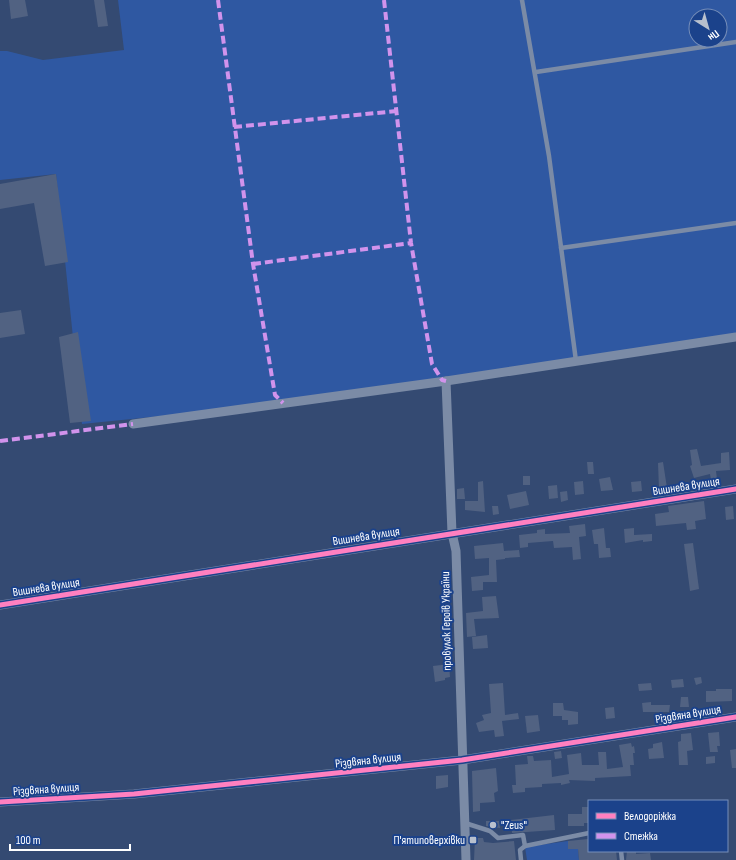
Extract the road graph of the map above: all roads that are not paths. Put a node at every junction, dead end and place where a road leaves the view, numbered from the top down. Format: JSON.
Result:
{"nodes":[{"id":1,"x":522,"y":0,"type":"edge"},
{"id":2,"x":736,"y":42,"type":"edge"},
{"id":3,"x":536,"y":72,"type":"junction"},
{"id":4,"x":736,"y":223,"type":"edge"},
{"id":5,"x":561,"y":248,"type":"junction"},
{"id":6,"x":736,"y":337,"type":"edge"},
{"id":7,"x":576,"y":362,"type":"junction"},
{"id":8,"x":446,"y":382,"type":"junction"},
{"id":9,"x":132,"y":424,"type":"dead end"},
{"id":10,"x":736,"y":489,"type":"edge"},
{"id":11,"x":452,"y":533,"type":"junction"},
{"id":12,"x":0,"y":605,"type":"edge"},
{"id":13,"x":736,"y":717,"type":"edge"},
{"id":14,"x":462,"y":760,"type":"junction"},
{"id":15,"x":0,"y":802,"type":"edge"},
{"id":16,"x":464,"y":823,"type":"junction"},
{"id":17,"x":588,"y":833,"type":"edge"},
{"id":18,"x":525,"y":846,"type":"junction"},
{"id":19,"x":466,"y":860,"type":"edge"},
{"id":20,"x":521,"y":860,"type":"edge"}],
"edges":[{"from":1,"to":3,"type":"lane"},
{"from":2,"to":3,"type":"lane"},
{"from":3,"to":5,"type":"lane"},
{"from":4,"to":5,"type":"lane"},
{"from":5,"to":7,"type":"lane"},
{"from":6,"to":7,"type":"street"},
{"from":7,"to":8,"type":"street"},
{"from":8,"to":9,"type":"street"},
{"from":8,"to":11,"type":"street","name":"провулок Героїв України"},
{"from":10,"to":11,"type":"street","name":"Вишнева вулиця"},
{"from":11,"to":12,"type":"street","name":"Вишнева вулиця"},
{"from":11,"to":14,"type":"street","name":"провулок Героїв України"},
{"from":13,"to":14,"type":"street","name":"Різдвяна вулиця"},
{"from":14,"to":15,"type":"street","name":"Різдвяна вулиця"},
{"from":14,"to":16,"type":"street","name":"провулок Героїв України"},
{"from":16,"to":18,"type":"lane"},
{"from":16,"to":19,"type":"street","name":"провулок Героїв України"},
{"from":17,"to":18,"type":"lane"},
{"from":18,"to":20,"type":"lane"}]}
